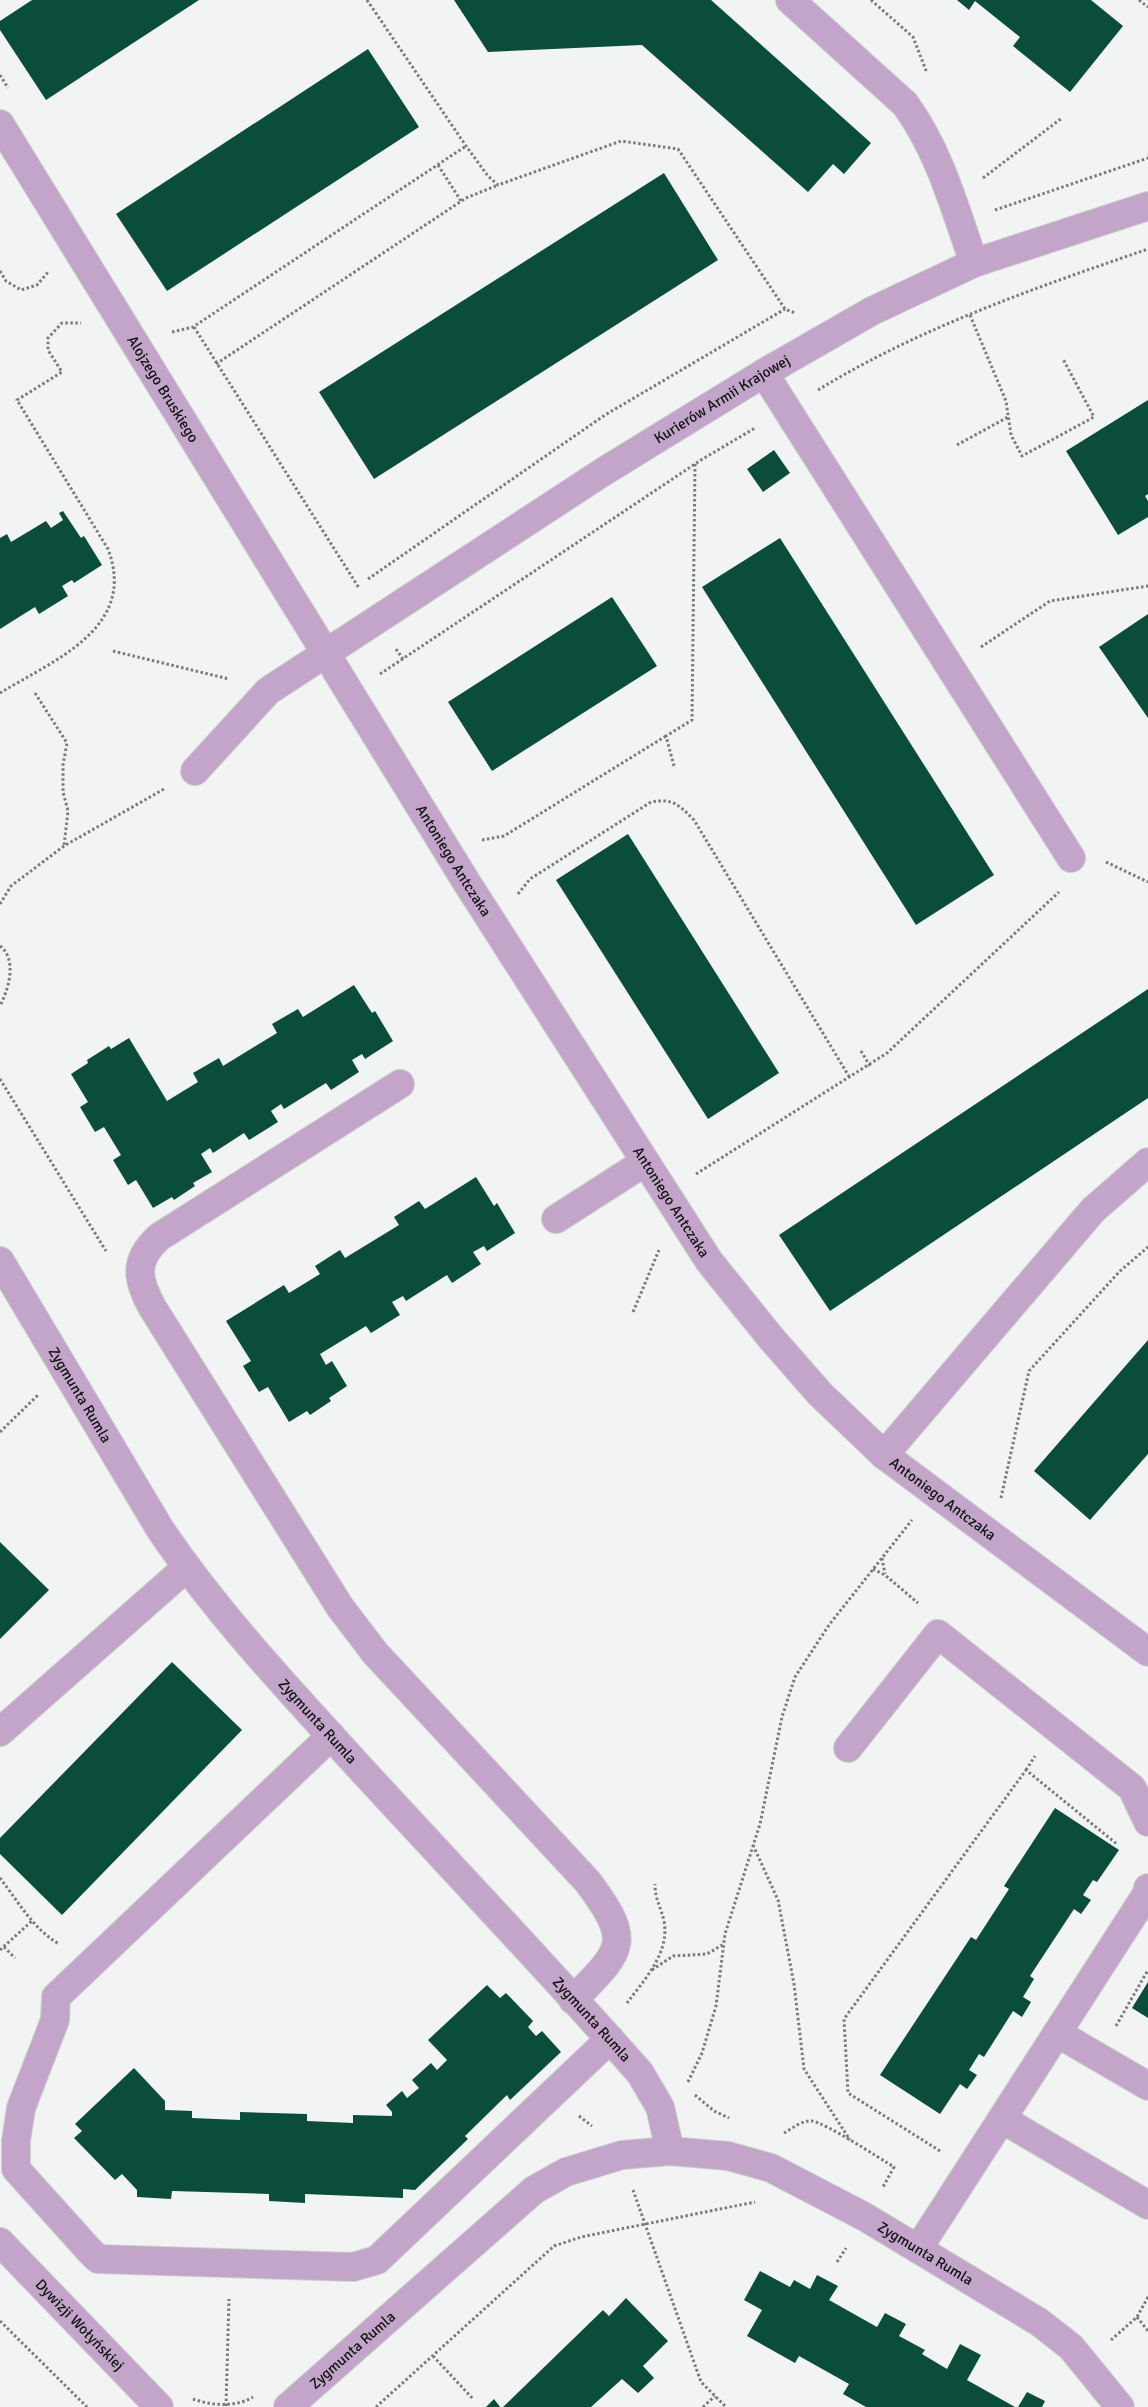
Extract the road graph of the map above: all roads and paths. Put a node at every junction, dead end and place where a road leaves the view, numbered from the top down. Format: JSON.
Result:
{"nodes":[{"id":1,"x":366,"y":0,"type":"edge"},
{"id":2,"x":790,"y":0,"type":"edge"},
{"id":3,"x":871,"y":0,"type":"edge"},
{"id":4,"x":1139,"y":0,"type":"edge"},
{"id":5,"x":1148,"y":8,"type":"edge"},
{"id":6,"x":930,"y":81,"type":"dead end"},
{"id":7,"x":1062,"y":118,"type":"dead end"},
{"id":8,"x":0,"y":124,"type":"edge"},
{"id":9,"x":466,"y":146,"type":"junction"},
{"id":10,"x":1148,"y":158,"type":"edge"},
{"id":11,"x":438,"y":165,"type":"junction"},
{"id":12,"x":978,"y":182,"type":"dead end"},
{"id":13,"x":498,"y":185,"type":"junction"},
{"id":14,"x":461,"y":201,"type":"junction"},
{"id":15,"x":1148,"y":206,"type":"edge"},
{"id":16,"x":991,"y":212,"type":"dead end"},
{"id":17,"x":73,"y":242,"type":"junction"},
{"id":18,"x":1148,"y":249,"type":"edge"},
{"id":19,"x":974,"y":263,"type":"junction"},
{"id":20,"x":0,"y":271,"type":"edge"},
{"id":21,"x":785,"y":309,"type":"junction"},
{"id":22,"x":800,"y":314,"type":"dead end"},
{"id":23,"x":970,"y":315,"type":"junction"},
{"id":24,"x":86,"y":326,"type":"dead end"},
{"id":25,"x":193,"y":327,"type":"junction"},
{"id":26,"x":166,"y":329,"type":"dead end"},
{"id":27,"x":1063,"y":359,"type":"dead end"},
{"id":28,"x":216,"y":364,"type":"junction"},
{"id":29,"x":764,"y":373,"type":"junction"},
{"id":30,"x":787,"y":409,"type":"junction"},
{"id":31,"x":1008,"y":417,"type":"junction"},
{"id":32,"x":957,"y":445,"type":"dead end"},
{"id":33,"x":695,"y":464,"type":"junction"},
{"id":34,"x":1148,"y":586,"type":"edge"},
{"id":35,"x":358,"y":587,"type":"junction"},
{"id":36,"x":379,"y":620,"type":"junction"},
{"id":37,"x":307,"y":622,"type":"junction"},
{"id":38,"x":113,"y":650,"type":"dead end"},
{"id":39,"x":326,"y":653,"type":"junction"},
{"id":40,"x":403,"y":659,"type":"junction"},
{"id":41,"x":951,"y":667,"type":"junction"},
{"id":42,"x":268,"y":691,"type":"junction"},
{"id":43,"x":0,"y":693,"type":"edge"},
{"id":44,"x":35,"y":693,"type":"dead end"},
{"id":45,"x":351,"y":693,"type":"junction"},
{"id":46,"x":666,"y":736,"type":"junction"},
{"id":47,"x":674,"y":766,"type":"dead end"},
{"id":48,"x":196,"y":771,"type":"joint"},
{"id":49,"x":479,"y":840,"type":"dead end"},
{"id":50,"x":64,"y":846,"type":"junction"},
{"id":51,"x":1072,"y":858,"type":"dead end"},
{"id":52,"x":1099,"y":866,"type":"dead end"},
{"id":53,"x":1148,"y":882,"type":"edge"},
{"id":54,"x":1061,"y":891,"type":"dead end"},
{"id":55,"x":514,"y":898,"type":"dead end"},
{"id":56,"x":0,"y":904,"type":"edge"},
{"id":57,"x":0,"y":946,"type":"edge"},
{"id":58,"x":0,"y":1006,"type":"edge"},
{"id":59,"x":861,"y":1050,"type":"dead end"},
{"id":60,"x":870,"y":1066,"type":"junction"},
{"id":61,"x":850,"y":1078,"type":"junction"},
{"id":62,"x":0,"y":1079,"type":"edge"},
{"id":63,"x":400,"y":1084,"type":"dead end"},
{"id":64,"x":645,"y":1162,"type":"junction"},
{"id":65,"x":1147,"y":1163,"type":"edge"},
{"id":66,"x":695,"y":1175,"type":"dead end"},
{"id":67,"x":556,"y":1219,"type":"dead end"},
{"id":68,"x":1148,"y":1246,"type":"edge"},
{"id":69,"x":0,"y":1261,"type":"edge"},
{"id":70,"x":650,"y":1275,"type":"dead end"},
{"id":71,"x":140,"y":1284,"type":"junction"},
{"id":72,"x":633,"y":1312,"type":"dead end"},
{"id":73,"x":65,"y":1369,"type":"junction"},
{"id":74,"x":0,"y":1432,"type":"edge"},
{"id":75,"x":884,"y":1455,"type":"junction"},
{"id":76,"x":901,"y":1534,"type":"dead end"},
{"id":77,"x":992,"y":1536,"type":"junction"},
{"id":78,"x":882,"y":1558,"type":"junction"},
{"id":79,"x":186,"y":1568,"type":"junction"},
{"id":80,"x":874,"y":1569,"type":"junction"},
{"id":81,"x":885,"y":1575,"type":"junction"},
{"id":82,"x":938,"y":1634,"type":"junction"},
{"id":83,"x":1145,"y":1643,"type":"edge"},
{"id":84,"x":0,"y":1732,"type":"edge"},
{"id":85,"x":331,"y":1736,"type":"junction"},
{"id":86,"x":848,"y":1748,"type":"dead end"},
{"id":87,"x":1148,"y":1822,"type":"edge"},
{"id":88,"x":753,"y":1844,"type":"junction"},
{"id":89,"x":1122,"y":1848,"type":"dead end"},
{"id":90,"x":0,"y":1878,"type":"edge"},
{"id":91,"x":1148,"y":1888,"type":"edge"},
{"id":92,"x":33,"y":1920,"type":"junction"},
{"id":93,"x":724,"y":1944,"type":"junction"},
{"id":94,"x":62,"y":1946,"type":"dead end"},
{"id":95,"x":4,"y":1947,"type":"junction"},
{"id":96,"x":0,"y":1950,"type":"edge"},
{"id":97,"x":15,"y":1958,"type":"dead end"},
{"id":98,"x":652,"y":1970,"type":"dead end"},
{"id":99,"x":1148,"y":1970,"type":"edge"},
{"id":100,"x":573,"y":2000,"type":"junction"},
{"id":101,"x":1057,"y":2033,"type":"junction"},
{"id":102,"x":610,"y":2039,"type":"junction"},
{"id":103,"x":1098,"y":2057,"type":"junction"},
{"id":104,"x":1148,"y":2086,"type":"edge"},
{"id":105,"x":688,"y":2089,"type":"dead end"},
{"id":106,"x":692,"y":2093,"type":"dead end"},
{"id":107,"x":1002,"y":2119,"type":"junction"},
{"id":108,"x":736,"y":2121,"type":"dead end"},
{"id":109,"x":780,"y":2136,"type":"dead end"},
{"id":110,"x":850,"y":2140,"type":"junction"},
{"id":111,"x":670,"y":2151,"type":"junction"},
{"id":112,"x":970,"y":2170,"type":"junction"},
{"id":113,"x":631,"y":2183,"type":"dead end"},
{"id":114,"x":762,"y":2201,"type":"dead end"},
{"id":115,"x":1148,"y":2205,"type":"edge"},
{"id":116,"x":865,"y":2217,"type":"junction"},
{"id":117,"x":645,"y":2224,"type":"junction"},
{"id":118,"x":0,"y":2242,"type":"edge"},
{"id":119,"x":918,"y":2249,"type":"junction"},
{"id":120,"x":837,"y":2262,"type":"dead end"},
{"id":121,"x":230,"y":2264,"type":"junction"},
{"id":122,"x":1148,"y":2297,"type":"edge"},
{"id":123,"x":1136,"y":2317,"type":"junction"},
{"id":124,"x":0,"y":2321,"type":"edge"},
{"id":125,"x":1148,"y":2331,"type":"edge"},
{"id":126,"x":433,"y":2356,"type":"junction"},
{"id":127,"x":1085,"y":2363,"type":"junction"},
{"id":128,"x":715,"y":2396,"type":"junction"},
{"id":129,"x":473,"y":2399,"type":"dead end"},
{"id":130,"x":226,"y":2406,"type":"edge"},
{"id":131,"x":87,"y":2407,"type":"edge"},
{"id":132,"x":159,"y":2407,"type":"edge"},
{"id":133,"x":288,"y":2407,"type":"edge"},
{"id":134,"x":376,"y":2407,"type":"edge"},
{"id":135,"x":703,"y":2407,"type":"edge"},
{"id":136,"x":726,"y":2407,"type":"edge"},
{"id":137,"x":1120,"y":2407,"type":"edge"}],
"edges":[{"from":1,"to":9,"type":"path"},
{"from":2,"to":19,"type":"street"},
{"from":3,"to":6,"type":"path"},
{"from":4,"to":5,"type":"path"},
{"from":7,"to":12,"type":"path"},
{"from":8,"to":17,"type":"street","name":"Alojzego Bruskiego"},
{"from":9,"to":11,"type":"path"},
{"from":9,"to":13,"type":"path"},
{"from":10,"to":16,"type":"path"},
{"from":11,"to":14,"type":"path"},
{"from":11,"to":25,"type":"path"},
{"from":13,"to":14,"type":"path"},
{"from":13,"to":21,"type":"path"},
{"from":14,"to":28,"type":"path"},
{"from":15,"to":19,"type":"street","name":"Kurierów Armii Krajowej"},
{"from":17,"to":20,"type":"path"},
{"from":17,"to":37,"type":"street","name":"Alojzego Bruskiego"},
{"from":18,"to":23,"type":"path"},
{"from":19,"to":29,"type":"street","name":"Kurierów Armii Krajowej"},
{"from":21,"to":22,"type":"path"},
{"from":21,"to":35,"type":"path"},
{"from":23,"to":30,"type":"path"},
{"from":23,"to":31,"type":"path"},
{"from":24,"to":43,"type":"path"},
{"from":25,"to":26,"type":"path"},
{"from":25,"to":28,"type":"path"},
{"from":27,"to":31,"type":"path"},
{"from":28,"to":35,"type":"path"},
{"from":29,"to":30,"type":"street"},
{"from":29,"to":36,"type":"street","name":"Kurierów Armii Krajowej"},
{"from":30,"to":33,"type":"path"},
{"from":30,"to":41,"type":"street"},
{"from":31,"to":32,"type":"path"},
{"from":33,"to":40,"type":"path"},
{"from":33,"to":46,"type":"path"},
{"from":34,"to":41,"type":"path"},
{"from":35,"to":36,"type":"path"},
{"from":35,"to":37,"type":"path"},
{"from":36,"to":39,"type":"street","name":"Kurierów Armii Krajowej"},
{"from":36,"to":40,"type":"path"},
{"from":37,"to":39,"type":"street","name":"Alojzego Bruskiego"},
{"from":38,"to":42,"type":"path"},
{"from":39,"to":42,"type":"street","name":"Kurierów Armii Krajowej"},
{"from":39,"to":45,"type":"street","name":"Antoniego Antczaka"},
{"from":40,"to":45,"type":"path"},
{"from":41,"to":51,"type":"street"},
{"from":42,"to":48,"type":"street","name":"Kurierów Armii Krajowej"},
{"from":44,"to":50,"type":"path"},
{"from":45,"to":64,"type":"street","name":"Antoniego Antczaka"},
{"from":46,"to":47,"type":"path"},
{"from":46,"to":49,"type":"path"},
{"from":48,"to":50,"type":"path"},
{"from":50,"to":56,"type":"path"},
{"from":52,"to":53,"type":"path"},
{"from":54,"to":60,"type":"path"},
{"from":55,"to":61,"type":"path"},
{"from":57,"to":58,"type":"path"},
{"from":59,"to":60,"type":"path"},
{"from":60,"to":61,"type":"path"},
{"from":61,"to":66,"type":"path"},
{"from":62,"to":71,"type":"path"},
{"from":63,"to":71,"type":"street"},
{"from":64,"to":67,"type":"street"},
{"from":64,"to":75,"type":"street","name":"Antoniego Antczaka"},
{"from":65,"to":75,"type":"street"},
{"from":68,"to":77,"type":"path"},
{"from":69,"to":73,"type":"street","name":"Zygmunta Rumla"},
{"from":70,"to":72,"type":"path"},
{"from":71,"to":100,"type":"street"},
{"from":73,"to":74,"type":"path"},
{"from":73,"to":79,"type":"street","name":"Zygmunta Rumla"},
{"from":75,"to":77,"type":"street","name":"Antoniego Antczaka"},
{"from":76,"to":78,"type":"path"},
{"from":77,"to":83,"type":"street","name":"Antoniego Antczaka"},
{"from":78,"to":80,"type":"path"},
{"from":78,"to":81,"type":"path"},
{"from":79,"to":84,"type":"street"},
{"from":79,"to":85,"type":"street","name":"Zygmunta Rumla"},
{"from":80,"to":81,"type":"path"},
{"from":80,"to":88,"type":"path"},
{"from":81,"to":82,"type":"path"},
{"from":82,"to":86,"type":"street"},
{"from":82,"to":87,"type":"street"},
{"from":85,"to":100,"type":"street","name":"Zygmunta Rumla"},
{"from":85,"to":121,"type":"street"},
{"from":88,"to":93,"type":"path"},
{"from":88,"to":110,"type":"path"},
{"from":89,"to":112,"type":"path"},
{"from":90,"to":92,"type":"path"},
{"from":91,"to":101,"type":"street"},
{"from":92,"to":94,"type":"path"},
{"from":92,"to":95,"type":"path"},
{"from":93,"to":98,"type":"path"},
{"from":93,"to":105,"type":"path"},
{"from":95,"to":96,"type":"path"},
{"from":95,"to":97,"type":"path"},
{"from":99,"to":103,"type":"path"},
{"from":100,"to":102,"type":"street","name":"Zygmunta Rumla"},
{"from":101,"to":103,"type":"street"},
{"from":101,"to":107,"type":"street"},
{"from":102,"to":111,"type":"street","name":"Zygmunta Rumla"},
{"from":102,"to":121,"type":"street"},
{"from":103,"to":104,"type":"street"},
{"from":106,"to":108,"type":"path"},
{"from":107,"to":112,"type":"street"},
{"from":107,"to":115,"type":"street"},
{"from":109,"to":110,"type":"path"},
{"from":110,"to":116,"type":"path"},
{"from":111,"to":116,"type":"street","name":"Zygmunta Rumla"},
{"from":111,"to":133,"type":"street","name":"Zygmunta Rumla"},
{"from":112,"to":119,"type":"street"},
{"from":113,"to":117,"type":"path"},
{"from":114,"to":117,"type":"path"},
{"from":116,"to":119,"type":"street","name":"Zygmunta Rumla"},
{"from":116,"to":120,"type":"path"},
{"from":117,"to":126,"type":"path"},
{"from":117,"to":128,"type":"path"},
{"from":118,"to":132,"type":"street","name":"Dywizji Wołyńskiej"},
{"from":119,"to":127,"type":"street","name":"Zygmunta Rumla"},
{"from":121,"to":130,"type":"path"},
{"from":122,"to":123,"type":"path"},
{"from":123,"to":125,"type":"path"},
{"from":123,"to":127,"type":"path"},
{"from":124,"to":131,"type":"path"},
{"from":126,"to":129,"type":"path"},
{"from":126,"to":134,"type":"path"},
{"from":127,"to":137,"type":"street","name":"Zygmunta Rumla"},
{"from":128,"to":135,"type":"path"},
{"from":128,"to":136,"type":"path"}]}
